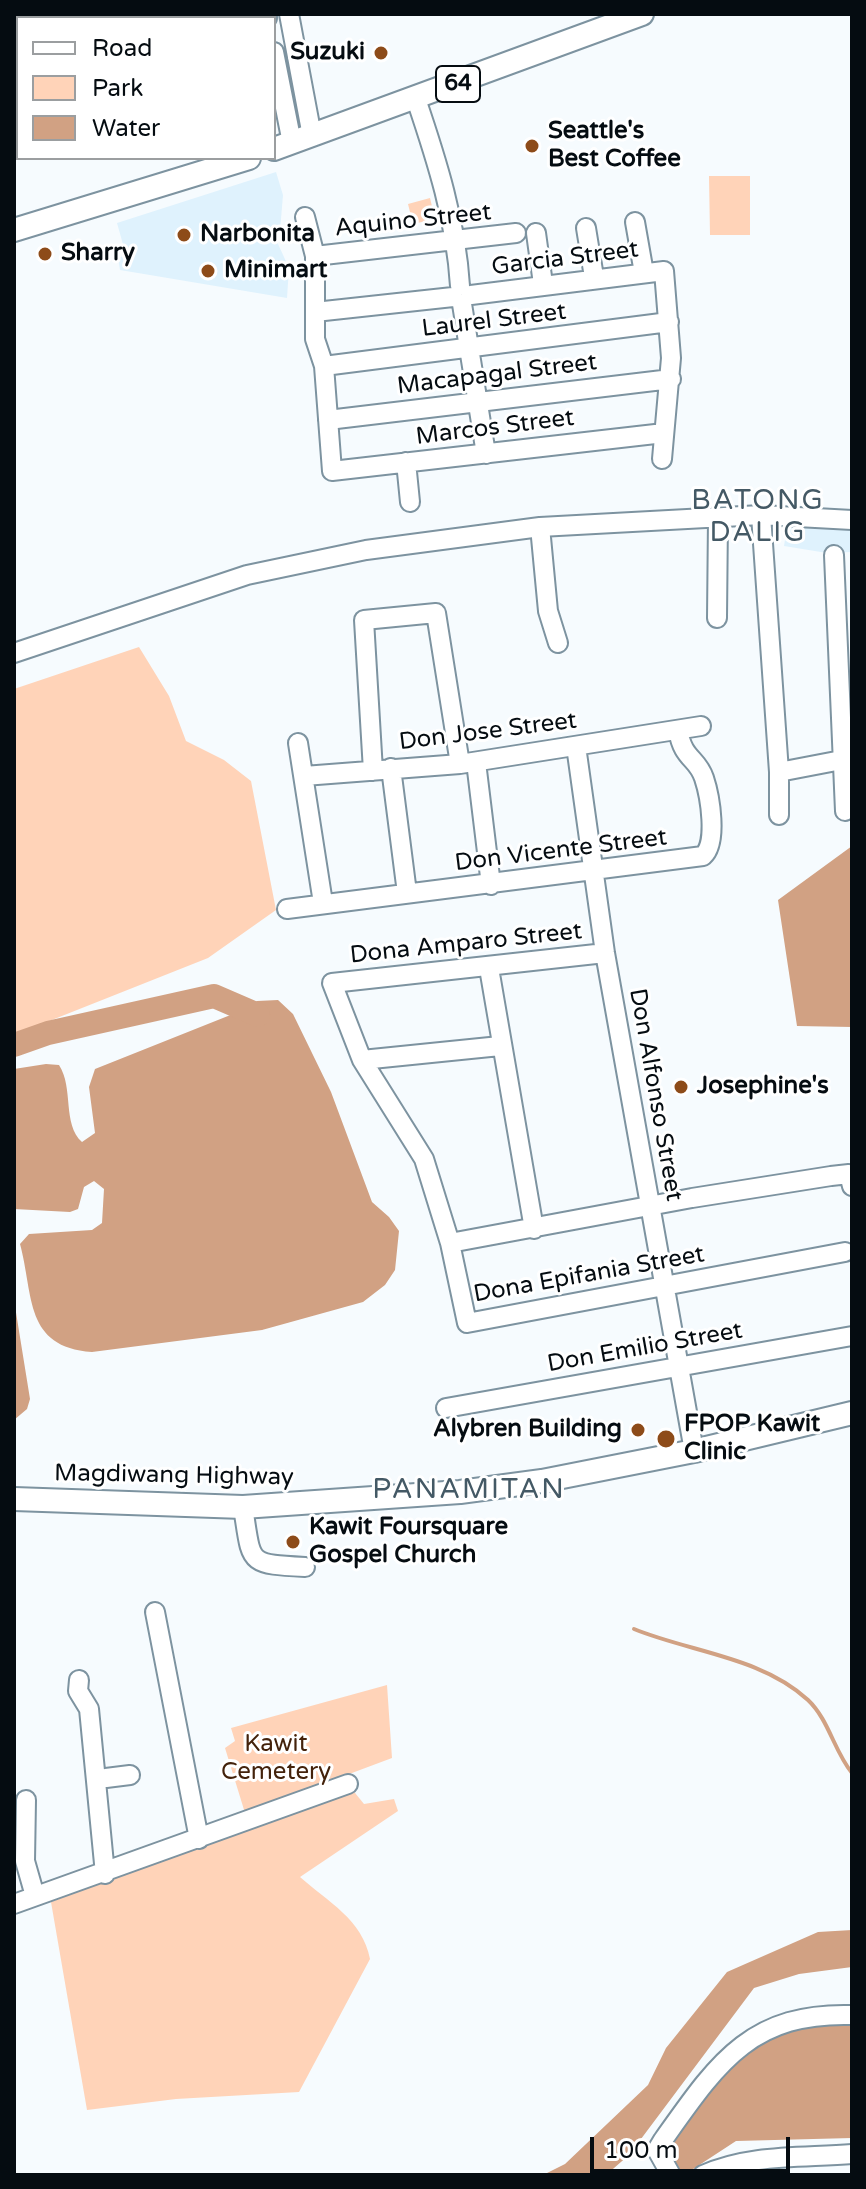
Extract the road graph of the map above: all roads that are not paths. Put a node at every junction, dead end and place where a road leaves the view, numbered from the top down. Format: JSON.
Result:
{"nodes":[{"id":1,"x":289,"y":14,"type":"edge"},
{"id":2,"x":642,"y":14,"type":"edge"},
{"id":3,"x":276,"y":62,"type":"edge"},
{"id":4,"x":416,"y":99,"type":"junction"},
{"id":5,"x":293,"y":143,"type":"edge"},
{"id":6,"x":242,"y":160,"type":"edge"},
{"id":7,"x":305,"y":217,"type":"dead end"},
{"id":8,"x":635,"y":222,"type":"dead end"},
{"id":9,"x":586,"y":228,"type":"dead end"},
{"id":10,"x":14,"y":230,"type":"edge"},
{"id":11,"x":516,"y":233,"type":"dead end"},
{"id":12,"x":536,"y":233,"type":"dead end"},
{"id":13,"x":457,"y":240,"type":"junction"},
{"id":14,"x":315,"y":256,"type":"junction"},
{"id":15,"x":644,"y":273,"type":"junction"},
{"id":16,"x":594,"y":277,"type":"junction"},
{"id":17,"x":543,"y":284,"type":"junction"},
{"id":18,"x":462,"y":296,"type":"junction"},
{"id":19,"x":315,"y":312,"type":"junction"},
{"id":20,"x":669,"y":322,"type":"junction"},
{"id":21,"x":469,"y":349,"type":"junction"},
{"id":22,"x":324,"y":366,"type":"junction"},
{"id":23,"x":671,"y":379,"type":"junction"},
{"id":24,"x":478,"y":401,"type":"junction"},
{"id":25,"x":328,"y":420,"type":"junction"},
{"id":26,"x":664,"y":433,"type":"junction"},
{"id":27,"x":486,"y":454,"type":"junction"},
{"id":28,"x":662,"y":459,"type":"dead end"},
{"id":29,"x":406,"y":462,"type":"junction"},
{"id":30,"x":410,"y":502,"type":"dead end"},
{"id":31,"x":761,"y":515,"type":"junction"},
{"id":32,"x":718,"y":518,"type":"junction"},
{"id":33,"x":852,"y":520,"type":"edge"},
{"id":34,"x":540,"y":527,"type":"junction"},
{"id":35,"x":834,"y":555,"type":"dead end"},
{"id":36,"x":717,"y":618,"type":"dead end"},
{"id":37,"x":558,"y":643,"type":"dead end"},
{"id":38,"x":14,"y":653,"type":"edge"},
{"id":39,"x":701,"y":726,"type":"dead end"},
{"id":40,"x":678,"y":730,"type":"junction"},
{"id":41,"x":298,"y":743,"type":"dead end"},
{"id":42,"x":576,"y":746,"type":"junction"},
{"id":43,"x":848,"y":760,"type":"edge"},
{"id":44,"x":468,"y":763,"type":"junction"},
{"id":45,"x":382,"y":770,"type":"junction"},
{"id":46,"x":779,"y":772,"type":"junction"},
{"id":47,"x":304,"y":776,"type":"junction"},
{"id":48,"x":845,"y":811,"type":"dead end"},
{"id":49,"x":779,"y":815,"type":"dead end"},
{"id":50,"x":595,"y":871,"type":"junction"},
{"id":51,"x":491,"y":885,"type":"junction"},
{"id":52,"x":407,"y":893,"type":"junction"},
{"id":53,"x":323,"y":903,"type":"junction"},
{"id":54,"x":287,"y":909,"type":"dead end"},
{"id":55,"x":605,"y":953,"type":"junction"},
{"id":56,"x":489,"y":968,"type":"junction"},
{"id":57,"x":332,"y":983,"type":"joint"},
{"id":58,"x":500,"y":1046,"type":"junction"},
{"id":59,"x":362,"y":1060,"type":"junction"},
{"id":60,"x":852,"y":1186,"type":"edge"},
{"id":61,"x":651,"y":1206,"type":"junction"},
{"id":62,"x":534,"y":1229,"type":"junction"},
{"id":63,"x":450,"y":1243,"type":"junction"},
{"id":64,"x":845,"y":1252,"type":"dead end"},
{"id":65,"x":667,"y":1285,"type":"junction"},
{"id":66,"x":852,"y":1336,"type":"edge"},
{"id":67,"x":680,"y":1365,"type":"junction"},
{"id":68,"x":446,"y":1408,"type":"dead end"},
{"id":69,"x":852,"y":1413,"type":"edge"},
{"id":70,"x":694,"y":1451,"type":"junction"},
{"id":71,"x":14,"y":1499,"type":"edge"},
{"id":72,"x":243,"y":1507,"type":"junction"},
{"id":73,"x":305,"y":1567,"type":"dead end"},
{"id":74,"x":155,"y":1612,"type":"dead end"},
{"id":75,"x":79,"y":1680,"type":"dead end"},
{"id":76,"x":130,"y":1775,"type":"dead end"},
{"id":77,"x":100,"y":1778,"type":"junction"},
{"id":78,"x":348,"y":1784,"type":"dead end"},
{"id":79,"x":26,"y":1800,"type":"dead end"},
{"id":80,"x":199,"y":1839,"type":"junction"},
{"id":81,"x":105,"y":1874,"type":"junction"},
{"id":82,"x":35,"y":1896,"type":"junction"},
{"id":83,"x":14,"y":1904,"type":"edge"},
{"id":84,"x":852,"y":2015,"type":"edge"},
{"id":85,"x":852,"y":2154,"type":"edge"},
{"id":86,"x":735,"y":2169,"type":"edge"},
{"id":87,"x":671,"y":2175,"type":"edge"},
{"id":88,"x":703,"y":2175,"type":"edge"}],
"edges":[{"from":1,"to":5,"type":"street"},
{"from":2,"to":4,"type":"main road","number":"64"},
{"from":3,"to":5,"type":"street"},
{"from":4,"to":5,"type":"main road","number":"64"},
{"from":4,"to":13,"type":"street"},
{"from":6,"to":10,"type":"main road"},
{"from":7,"to":14,"type":"street"},
{"from":8,"to":15,"type":"street"},
{"from":9,"to":16,"type":"street"},
{"from":11,"to":13,"type":"street","name":"Aquino Street"},
{"from":12,"to":17,"type":"street"},
{"from":13,"to":14,"type":"street","name":"Aquino Street"},
{"from":13,"to":18,"type":"street"},
{"from":14,"to":19,"type":"street"},
{"from":15,"to":16,"type":"street","name":"Garcia Street"},
{"from":15,"to":20,"type":"street","name":"Garcia Street"},
{"from":16,"to":17,"type":"street","name":"Garcia Street"},
{"from":17,"to":18,"type":"street","name":"Garcia Street"},
{"from":18,"to":19,"type":"street","name":"Garcia Street"},
{"from":18,"to":21,"type":"street"},
{"from":19,"to":22,"type":"street"},
{"from":20,"to":21,"type":"street","name":"Laurel Street"},
{"from":20,"to":23,"type":"street"},
{"from":21,"to":22,"type":"street","name":"Laurel Street"},
{"from":21,"to":24,"type":"street"},
{"from":22,"to":25,"type":"street"},
{"from":23,"to":24,"type":"street","name":"Macapagal Street"},
{"from":23,"to":26,"type":"street"},
{"from":24,"to":25,"type":"street","name":"Macapagal Street"},
{"from":24,"to":27,"type":"street"},
{"from":25,"to":29,"type":"street","name":"Marcos Street"},
{"from":26,"to":27,"type":"street","name":"Marcos Street"},
{"from":26,"to":28,"type":"street"},
{"from":27,"to":29,"type":"street","name":"Marcos Street"},
{"from":29,"to":30,"type":"street"},
{"from":31,"to":32,"type":"street"},
{"from":31,"to":33,"type":"street"},
{"from":31,"to":46,"type":"street"},
{"from":32,"to":34,"type":"street"},
{"from":32,"to":36,"type":"street"},
{"from":34,"to":37,"type":"street"},
{"from":34,"to":38,"type":"street"},
{"from":35,"to":43,"type":"street"},
{"from":39,"to":40,"type":"street","name":"Don Jose Street"},
{"from":40,"to":42,"type":"street","name":"Don Jose Street"},
{"from":40,"to":50,"type":"street","name":"Don Vicente Street"},
{"from":41,"to":47,"type":"street"},
{"from":42,"to":44,"type":"street","name":"Don Jose Street"},
{"from":42,"to":50,"type":"street","name":"Don Alfonso Street"},
{"from":43,"to":46,"type":"street"},
{"from":43,"to":48,"type":"street"},
{"from":44,"to":45,"type":"street","name":"Don Jose Street"},
{"from":44,"to":45,"type":"street"},
{"from":44,"to":51,"type":"street"},
{"from":45,"to":47,"type":"street","name":"Don Jose Street"},
{"from":45,"to":52,"type":"street"},
{"from":46,"to":49,"type":"street"},
{"from":47,"to":53,"type":"street"},
{"from":50,"to":51,"type":"street","name":"Don Vicente Street"},
{"from":50,"to":55,"type":"street","name":"Don Alfonso Street"},
{"from":51,"to":52,"type":"street","name":"Don Vicente Street"},
{"from":52,"to":53,"type":"street","name":"Don Vicente Street"},
{"from":53,"to":54,"type":"street","name":"Don Vicente Street"},
{"from":55,"to":56,"type":"street","name":"Dona Amparo Street"},
{"from":55,"to":61,"type":"street","name":"Don Alfonso Street"},
{"from":56,"to":57,"type":"street","name":"Dona Amparo Street"},
{"from":56,"to":58,"type":"street"},
{"from":57,"to":59,"type":"street","name":"Dona Epifania Street"},
{"from":58,"to":59,"type":"street"},
{"from":58,"to":62,"type":"street"},
{"from":59,"to":63,"type":"street","name":"Dona Epifania Street"},
{"from":60,"to":61,"type":"street"},
{"from":61,"to":62,"type":"street"},
{"from":61,"to":65,"type":"street","name":"Don Alfonso Street"},
{"from":62,"to":63,"type":"street"},
{"from":63,"to":65,"type":"street","name":"Dona Epifania Street"},
{"from":64,"to":65,"type":"street","name":"Dona Epifania Street"},
{"from":65,"to":67,"type":"street","name":"Don Alfonso Street"},
{"from":66,"to":67,"type":"street","name":"Don Emilio Street"},
{"from":67,"to":68,"type":"street","name":"Don Emilio Street"},
{"from":67,"to":70,"type":"street","name":"Don Alfonso Street"},
{"from":69,"to":70,"type":"main road","name":"Magdiwang Highway"},
{"from":70,"to":72,"type":"main road","name":"Magdiwang Highway"},
{"from":71,"to":72,"type":"main road","name":"Magdiwang Highway"},
{"from":72,"to":73,"type":"street"},
{"from":74,"to":80,"type":"street"},
{"from":75,"to":77,"type":"street"},
{"from":76,"to":77,"type":"street"},
{"from":77,"to":81,"type":"street"},
{"from":78,"to":80,"type":"street"},
{"from":79,"to":82,"type":"street"},
{"from":80,"to":81,"type":"street"},
{"from":81,"to":82,"type":"street"},
{"from":82,"to":83,"type":"street"},
{"from":84,"to":87,"type":"street"},
{"from":85,"to":86,"type":"street"},
{"from":86,"to":88,"type":"street"}]}
